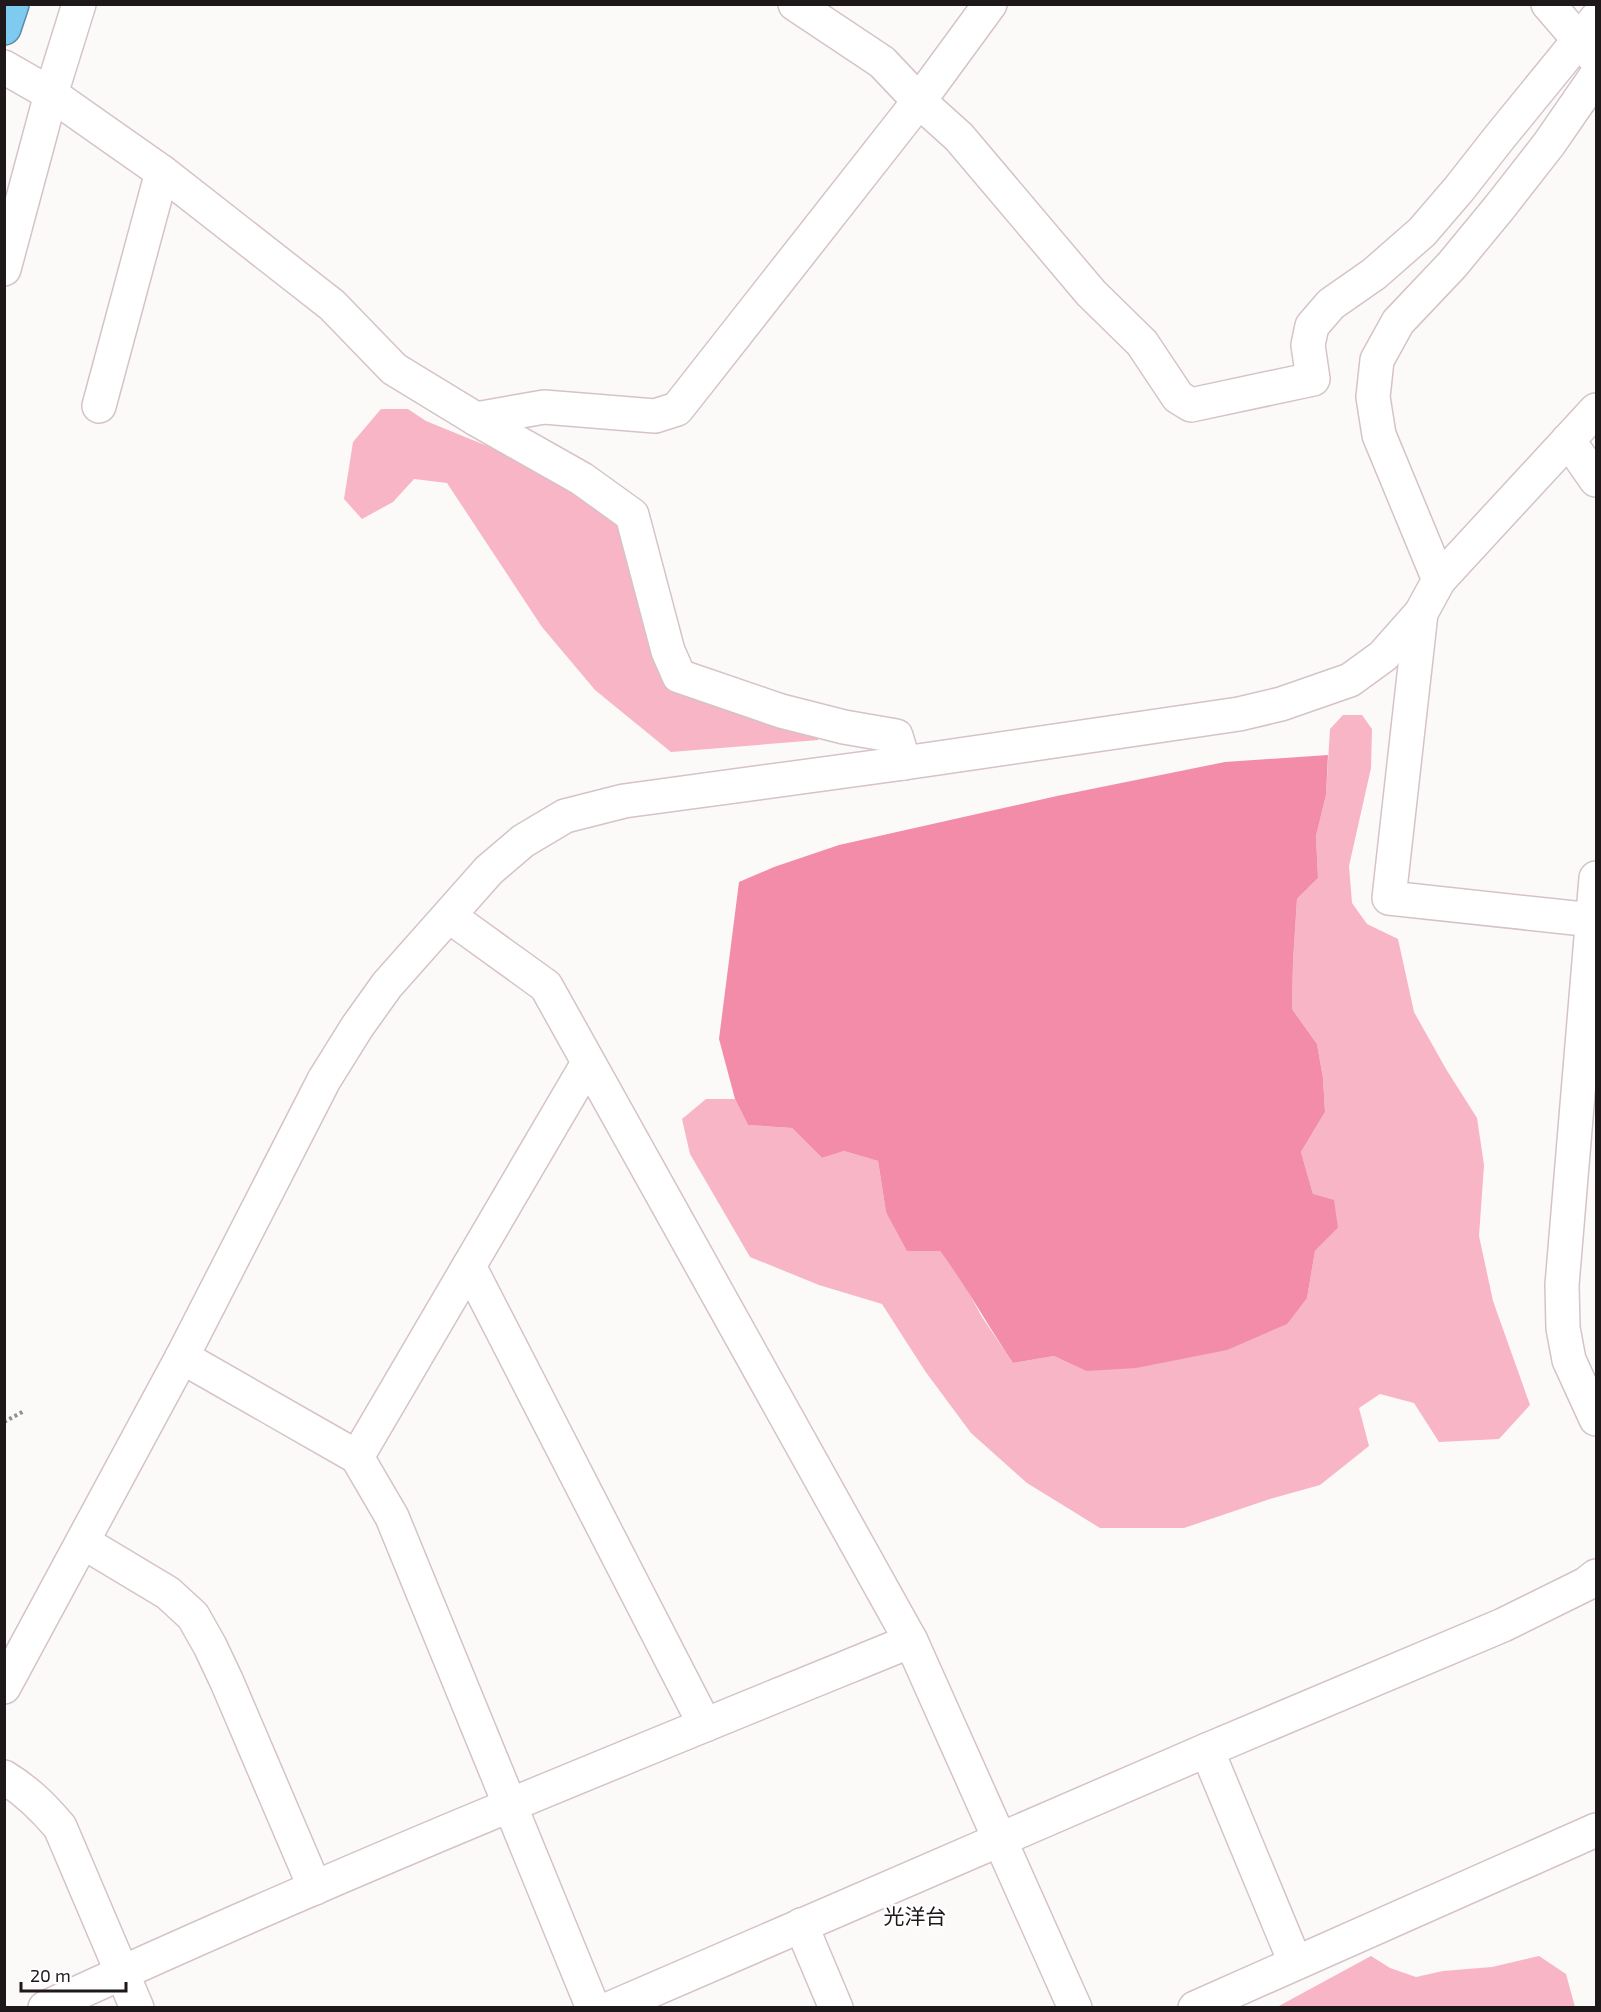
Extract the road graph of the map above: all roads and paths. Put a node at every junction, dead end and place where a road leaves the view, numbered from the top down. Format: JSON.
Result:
{"nodes":[{"id":1,"x":12,"y":4,"type":"edge"},
{"id":2,"x":79,"y":4,"type":"edge"},
{"id":3,"x":795,"y":4,"type":"edge"},
{"id":4,"x":990,"y":4,"type":"edge"},
{"id":5,"x":1548,"y":4,"type":"edge"},
{"id":6,"x":4,"y":28,"type":"edge"},
{"id":7,"x":1591,"y":40,"type":"edge"},
{"id":8,"x":4,"y":67,"type":"edge"},
{"id":9,"x":1596,"y":76,"type":"edge"},
{"id":10,"x":51,"y":94,"type":"junction"},
{"id":11,"x":919,"y":101,"type":"junction"},
{"id":12,"x":162,"y":172,"type":"junction"},
{"id":13,"x":4,"y":269,"type":"edge"},
{"id":14,"x":99,"y":406,"type":"dead end"},
{"id":15,"x":1596,"y":410,"type":"edge"},
{"id":16,"x":476,"y":419,"type":"junction"},
{"id":17,"x":1568,"y":440,"type":"junction"},
{"id":18,"x":1596,"y":480,"type":"edge"},
{"id":19,"x":1439,"y":580,"type":"junction"},
{"id":20,"x":1421,"y":613,"type":"junction"},
{"id":21,"x":904,"y":763,"type":"junction"},
{"id":22,"x":1596,"y":878,"type":"edge"},
{"id":23,"x":448,"y":916,"type":"junction"},
{"id":24,"x":1593,"y":920,"type":"junction"},
{"id":25,"x":588,"y":1063,"type":"junction"},
{"id":26,"x":469,"y":1266,"type":"junction"},
{"id":27,"x":182,"y":1357,"type":"junction"},
{"id":28,"x":24,"y":1411,"type":"dead end"},
{"id":29,"x":1596,"y":1419,"type":"edge"},
{"id":30,"x":4,"y":1422,"type":"edge"},
{"id":31,"x":357,"y":1457,"type":"junction"},
{"id":32,"x":83,"y":1542,"type":"junction"},
{"id":33,"x":1596,"y":1576,"type":"edge"},
{"id":34,"x":911,"y":1641,"type":"junction"},
{"id":35,"x":4,"y":1687,"type":"edge"},
{"id":36,"x":705,"y":1725,"type":"junction"},
{"id":37,"x":1207,"y":1750,"type":"junction"},
{"id":38,"x":4,"y":1777,"type":"edge"},
{"id":39,"x":511,"y":1804,"type":"junction"},
{"id":40,"x":1596,"y":1830,"type":"edge"},
{"id":41,"x":1001,"y":1839,"type":"junction"},
{"id":42,"x":315,"y":1888,"type":"junction"},
{"id":43,"x":801,"y":1926,"type":"junction"},
{"id":44,"x":1295,"y":1962,"type":"junction"},
{"id":45,"x":122,"y":1972,"type":"junction"},
{"id":46,"x":45,"y":2007,"type":"edge"},
{"id":47,"x":137,"y":2007,"type":"edge"},
{"id":48,"x":593,"y":2007,"type":"edge"},
{"id":49,"x":610,"y":2007,"type":"edge"},
{"id":50,"x":836,"y":2007,"type":"edge"},
{"id":51,"x":1076,"y":2007,"type":"edge"},
{"id":52,"x":1195,"y":2007,"type":"edge"}],
"edges":[{"from":1,"to":6,"type":"highway"},
{"from":2,"to":10,"type":"street"},
{"from":3,"to":11,"type":"street"},
{"from":4,"to":11,"type":"street"},
{"from":5,"to":7,"type":"street"},
{"from":7,"to":11,"type":"street"},
{"from":8,"to":10,"type":"street"},
{"from":9,"to":19,"type":"street"},
{"from":10,"to":12,"type":"street"},
{"from":10,"to":13,"type":"street"},
{"from":11,"to":16,"type":"street"},
{"from":12,"to":14,"type":"street"},
{"from":12,"to":16,"type":"street"},
{"from":15,"to":17,"type":"street"},
{"from":16,"to":21,"type":"street"},
{"from":17,"to":18,"type":"street"},
{"from":17,"to":19,"type":"street"},
{"from":19,"to":20,"type":"street"},
{"from":20,"to":21,"type":"street"},
{"from":20,"to":24,"type":"street"},
{"from":21,"to":23,"type":"street"},
{"from":22,"to":24,"type":"street"},
{"from":23,"to":25,"type":"street"},
{"from":23,"to":27,"type":"street"},
{"from":24,"to":29,"type":"street"},
{"from":25,"to":26,"type":"street"},
{"from":25,"to":34,"type":"street"},
{"from":26,"to":31,"type":"street"},
{"from":26,"to":36,"type":"street"},
{"from":27,"to":31,"type":"street"},
{"from":27,"to":32,"type":"street"},
{"from":28,"to":30,"type":"path"},
{"from":31,"to":39,"type":"street"},
{"from":32,"to":35,"type":"street"},
{"from":32,"to":42,"type":"street"},
{"from":33,"to":37,"type":"street"},
{"from":34,"to":36,"type":"street"},
{"from":34,"to":41,"type":"street"},
{"from":36,"to":39,"type":"street"},
{"from":37,"to":41,"type":"street"},
{"from":37,"to":44,"type":"street"},
{"from":38,"to":45,"type":"street"},
{"from":39,"to":42,"type":"street"},
{"from":39,"to":48,"type":"street"},
{"from":40,"to":44,"type":"street"},
{"from":41,"to":43,"type":"street"},
{"from":41,"to":51,"type":"street"},
{"from":42,"to":45,"type":"street"},
{"from":43,"to":49,"type":"street"},
{"from":43,"to":50,"type":"street"},
{"from":44,"to":52,"type":"street"},
{"from":45,"to":46,"type":"street"},
{"from":45,"to":47,"type":"street"}]}
